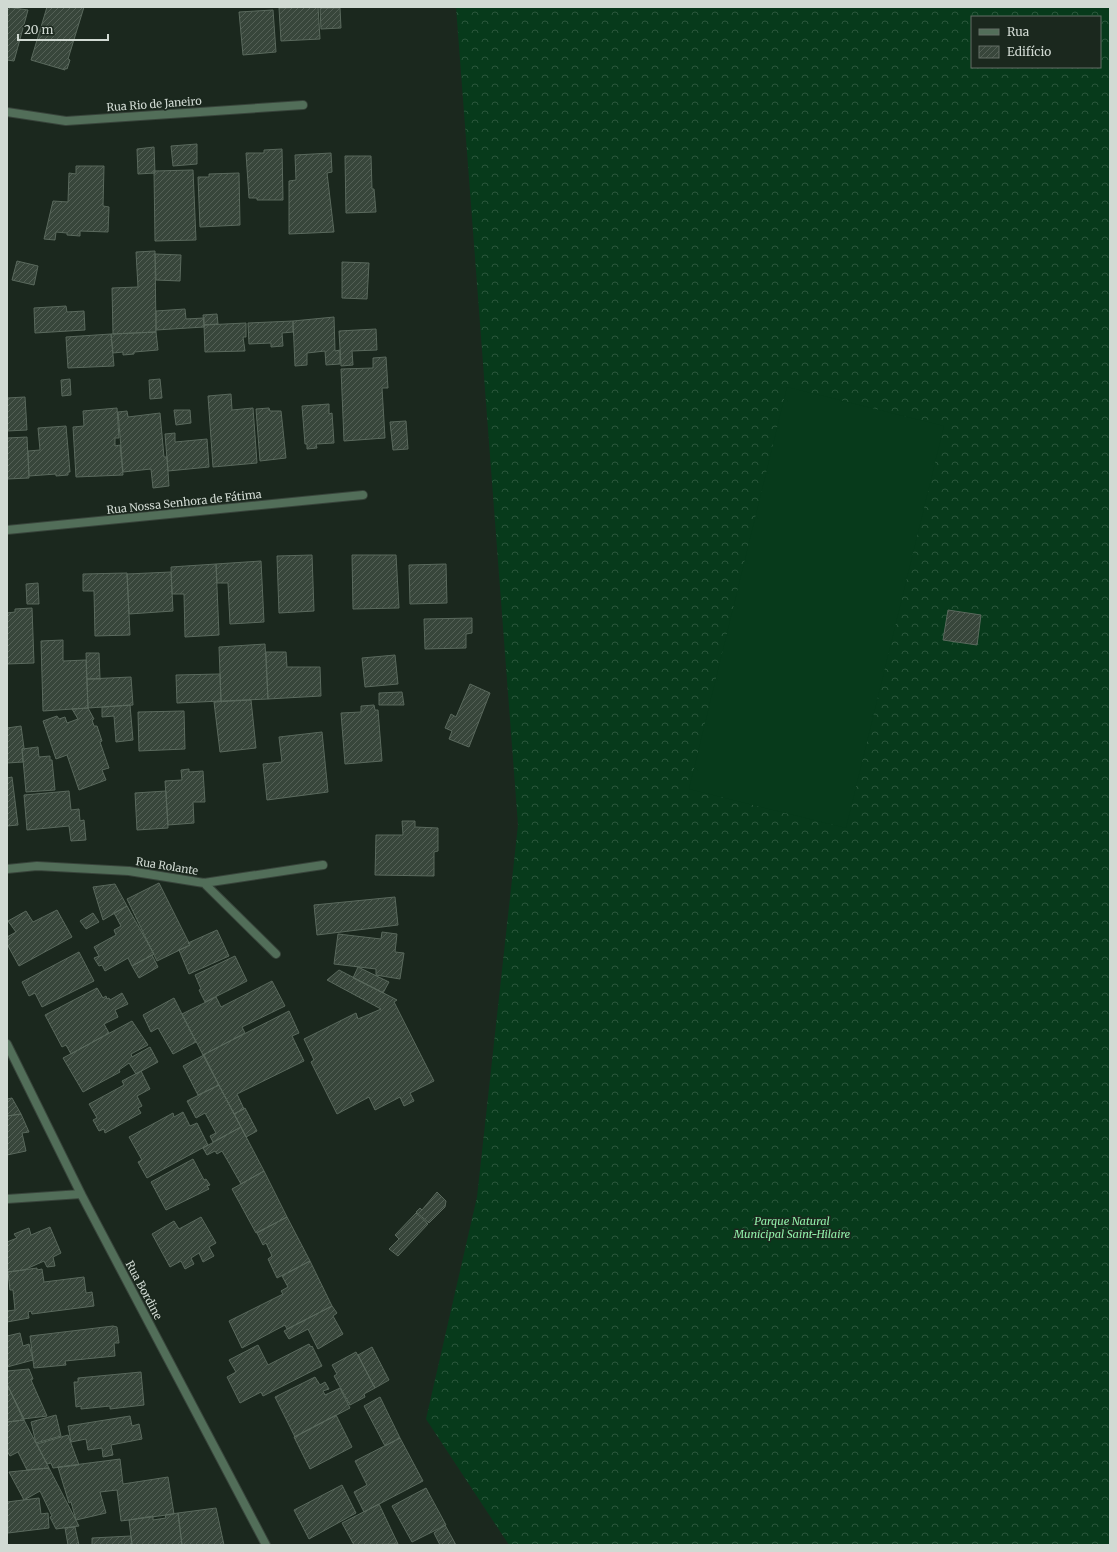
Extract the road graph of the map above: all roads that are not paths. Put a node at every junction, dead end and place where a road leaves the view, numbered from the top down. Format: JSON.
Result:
{"nodes":[{"id":1,"x":303,"y":105,"type":"dead end"},
{"id":2,"x":7,"y":112,"type":"edge"},
{"id":3,"x":363,"y":495,"type":"dead end"},
{"id":4,"x":7,"y":530,"type":"edge"},
{"id":5,"x":322,"y":865,"type":"dead end"},
{"id":6,"x":7,"y":869,"type":"edge"},
{"id":7,"x":204,"y":883,"type":"junction"},
{"id":8,"x":276,"y":954,"type":"dead end"},
{"id":9,"x":7,"y":1044,"type":"edge"},
{"id":10,"x":81,"y":1194,"type":"junction"},
{"id":11,"x":7,"y":1199,"type":"edge"},
{"id":12,"x":266,"y":1545,"type":"edge"}],
"edges":[{"from":1,"to":2,"type":"street","name":"Rua Rio de Janeiro"},
{"from":3,"to":4,"type":"street","name":"Rua Nossa Senhora de Fátima"},
{"from":5,"to":7,"type":"street","name":"Rua Rolante"},
{"from":6,"to":7,"type":"street","name":"Rua Rolante"},
{"from":7,"to":8,"type":"street"},
{"from":9,"to":10,"type":"street","name":"Rua Bordine"},
{"from":10,"to":11,"type":"street"},
{"from":10,"to":12,"type":"street","name":"Rua Bordine"}]}
